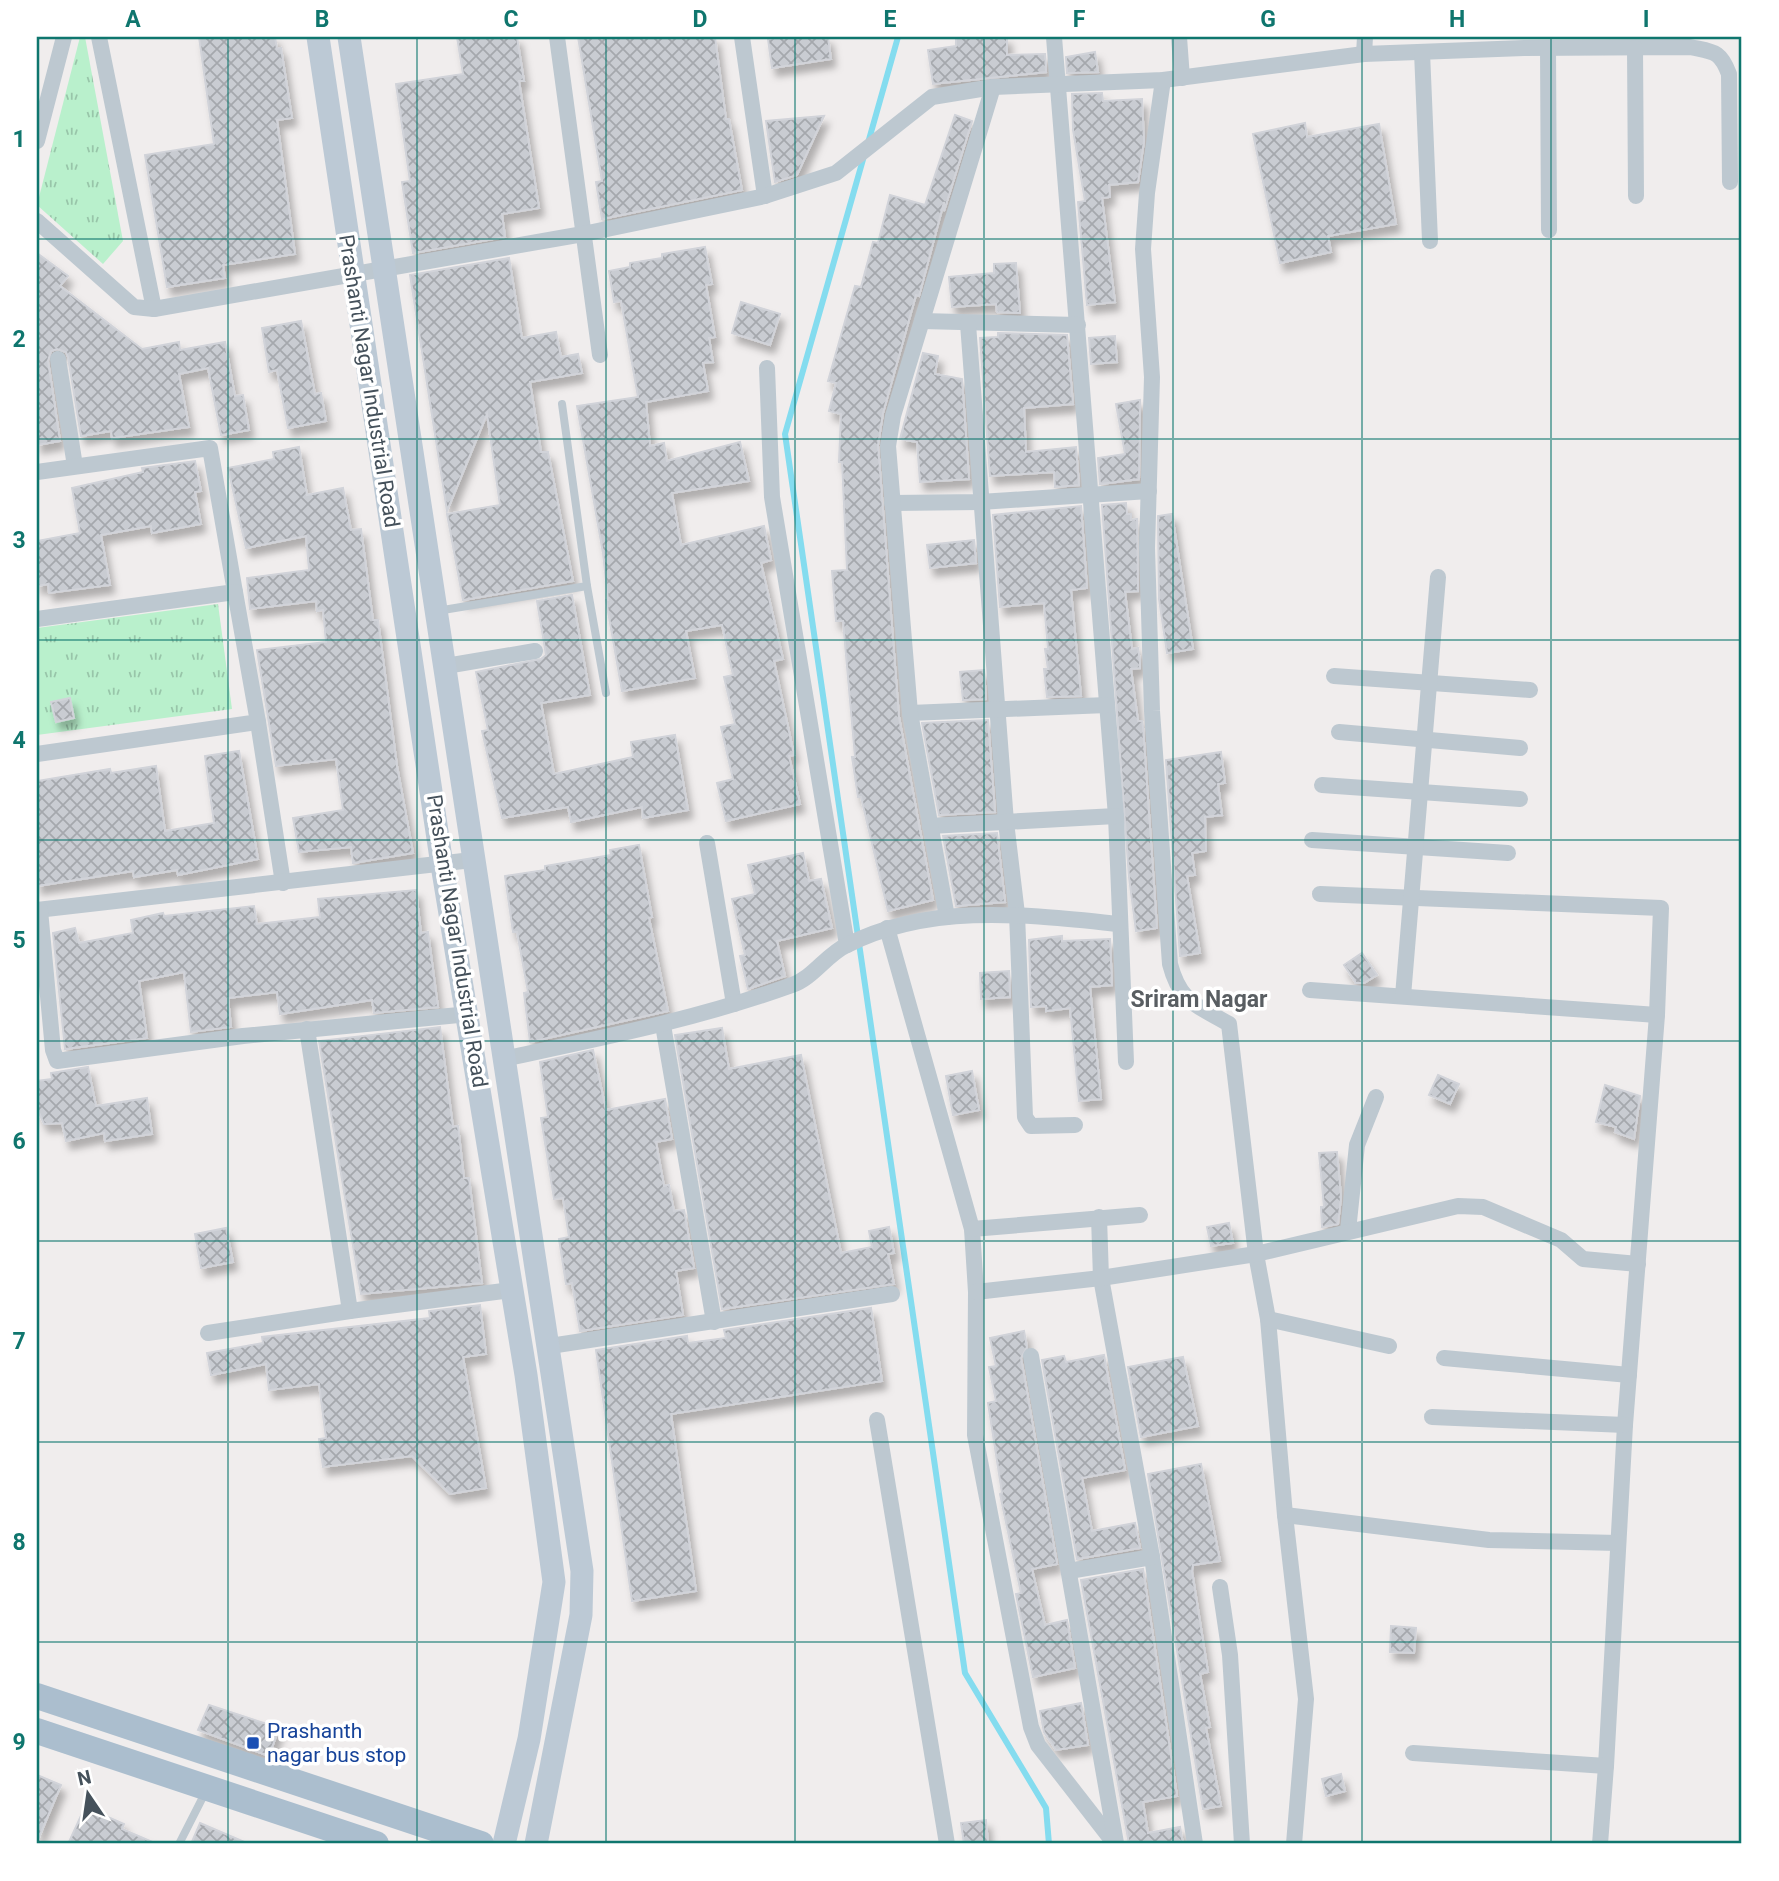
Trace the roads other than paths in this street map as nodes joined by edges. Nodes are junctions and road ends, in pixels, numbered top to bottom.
1 (64, 37) edge
2 (99, 37) edge
3 (318, 37) edge
4 (349, 37) edge
5 (557, 37) edge
6 (742, 37) edge
7 (1054, 37) edge
8 (1179, 37) edge
9 (1365, 37) edge
10 (1523, 42) edge
11 (1689, 42) edge
12 (1548, 48) junction
13 (1635, 48) junction
14 (1422, 52) junction
15 (1364, 54) junction
16 (1182, 78) junction
17 (1163, 80) junction
18 (1059, 86) junction
19 (993, 87) junction
20 (37, 141) edge
21 (1730, 182) dead end
22 (765, 196) junction
23 (1636, 196) dead end
24 (37, 221) edge
25 (1549, 230) dead end
26 (583, 234) junction
27 (1430, 242) dead end
28 (383, 267) junction
29 (352, 273) junction
30 (154, 309) junction
31 (922, 321) junction
32 (968, 324) junction
33 (1078, 325) junction
34 (600, 355) dead end
35 (58, 359) dead end
36 (767, 368) dead end
37 (562, 404) dead end
38 (75, 466) junction
39 (37, 471) edge
40 (1149, 491) junction
41 (1091, 496) junction
42 (980, 502) junction
43 (892, 503) junction
44 (1438, 577) dead end
45 (587, 586) junction
46 (235, 592) junction
47 (438, 611) junction
48 (37, 619) edge
49 (535, 651) dead end
50 (446, 666) junction
51 (1334, 676) dead end
52 (1429, 682) junction
53 (1530, 690) dead end
54 (606, 693) dead end
55 (1107, 705) junction
56 (997, 709) junction
57 (911, 713) junction
58 (258, 722) junction
59 (1339, 732) dead end
60 (1424, 741) junction
61 (1520, 748) dead end
62 (37, 754) edge
63 (1322, 785) dead end
64 (1420, 791) junction
65 (1520, 799) dead end
66 (1116, 816) junction
67 (1006, 822) junction
68 (930, 826) junction
69 (1312, 840) dead end
70 (707, 843) dead end
71 (1415, 847) junction
72 (1508, 853) dead end
73 (472, 860) junction
74 (442, 864) junction
75 (283, 883) junction
76 (1320, 894) dead end
77 (1411, 898) junction
78 (38, 910) edge
79 (1017, 914) junction
80 (947, 917) junction
81 (1119, 924) junction
82 (887, 928) junction
83 (850, 944) junction
84 (1310, 990) dead end
85 (1403, 996) junction
86 (734, 1004) junction
87 (469, 1014) junction
88 (1657, 1015) junction
89 (663, 1026) junction
90 (307, 1029) junction
91 (503, 1059) junction
92 (1126, 1062) dead end
93 (1376, 1097) dead end
94 (1075, 1125) dead end
95 (1140, 1214) dead end
96 (1099, 1217) junction
97 (972, 1229) junction
98 (1348, 1231) junction
99 (1256, 1254) junction
100 (1638, 1264) junction
101 (1101, 1278) junction
102 (510, 1290) junction
103 (976, 1292) junction
104 (892, 1294) dead end
105 (350, 1311) junction
106 (1268, 1319) junction
107 (714, 1322) junction
108 (208, 1333) dead end
109 (550, 1346) junction
110 (1389, 1346) dead end
111 (1031, 1356) dead end
112 (1444, 1358) dead end
113 (1629, 1376) junction
114 (1432, 1417) dead end
115 (877, 1420) dead end
116 (1625, 1425) junction
117 (1285, 1515) junction
118 (1618, 1543) junction
119 (1152, 1556) junction
120 (1069, 1571) junction
121 (1220, 1587) dead end
122 (37, 1696) edge
123 (37, 1731) edge
124 (1413, 1753) dead end
125 (1606, 1766) junction
126 (207, 1788) junction
127 (179, 1844) edge
128 (376, 1844) edge
129 (481, 1844) edge
130 (504, 1844) edge
131 (536, 1844) edge
132 (947, 1844) edge
133 (1115, 1844) edge
134 (1195, 1844) edge
135 (1242, 1844) edge
136 (1294, 1844) edge
137 (1600, 1844) edge

1 - 20 street
2 - 30 street
3 - 29 street, Prashanti Nagar Industrial Road
4 - 28 street, Prashanti Nagar Industrial Road
5 - 26 street
6 - 22 street
7 - 18 street
8 - 16 street
9 - 15 street
10 - 12 street
10 - 14 street
11 - 13 street
11 - 21 street
12 - 13 street
12 - 25 street
13 - 23 street
14 - 15 street
14 - 27 street
15 - 16 street
16 - 17 street
17 - 18 street
17 - 40 street
18 - 19 street
18 - 33 street
19 - 22 street
19 - 31 street
22 - 26 street
24 - 30 street
26 - 28 street
26 - 34 street
28 - 29 street
28 - 47 street, Prashanti Nagar Industrial Road
29 - 30 street
29 - 74 street, Prashanti Nagar Industrial Road
31 - 32 street
31 - 43 street
32 - 33 street
32 - 42 street
33 - 41 street
35 - 38 street
36 - 83 street
37 - 45 lane
38 - 39 street
38 - 46 street
40 - 41 street
40 - 99 street
41 - 42 street
41 - 55 street
42 - 43 street
42 - 56 street
43 - 57 street
44 - 52 street
45 - 47 lane
45 - 54 lane
46 - 48 street
46 - 58 street
47 - 50 street, Prashanti Nagar Industrial Road
49 - 50 street
50 - 73 street, Prashanti Nagar Industrial Road
51 - 52 street
52 - 53 street
52 - 60 street
55 - 56 street
55 - 66 street
56 - 57 street
56 - 67 street
57 - 68 street
58 - 62 street
58 - 75 street
59 - 60 street
60 - 61 street
60 - 64 street
63 - 64 street
64 - 65 street
64 - 71 street
66 - 67 street
66 - 81 street
67 - 68 street
67 - 79 street
68 - 80 street
69 - 71 street
70 - 86 street
71 - 72 street
71 - 77 street
73 - 74 street
73 - 91 street, Prashanti Nagar Industrial Road
74 - 75 street
74 - 87 street, Prashanti Nagar Industrial Road
75 - 78 street
76 - 77 street
77 - 85 street
77 - 88 street
78 - 90 street
79 - 80 street
79 - 81 street
79 - 94 street
80 - 82 street
81 - 92 street
82 - 83 street
82 - 97 street
83 - 86 street
84 - 85 street
85 - 88 street
86 - 89 street
87 - 90 street
87 - 102 street, Prashanti Nagar Industrial Road
88 - 100 street
89 - 91 street
89 - 107 street
90 - 105 street
91 - 109 street, Prashanti Nagar Industrial Road
93 - 98 street
95 - 96 street
96 - 97 street
96 - 101 street
97 - 103 street
98 - 99 street
98 - 100 street
99 - 101 street
99 - 106 street
100 - 113 street
101 - 103 street
101 - 119 street
102 - 105 street
102 - 130 street, Prashanti Nagar Industrial Road
103 - 133 street
104 - 107 street
105 - 108 street
106 - 110 street
106 - 117 street
107 - 109 street
109 - 131 street, Prashanti Nagar Industrial Road
111 - 120 street
112 - 113 street
113 - 116 street
114 - 116 street
115 - 132 street
116 - 118 street
117 - 118 street
117 - 136 street
118 - 125 street
119 - 120 street
119 - 134 street
120 - 133 street
121 - 135 street
122 - 129 main road
123 - 126 main road
124 - 125 street
125 - 137 street
126 - 127 lane
126 - 128 main road

